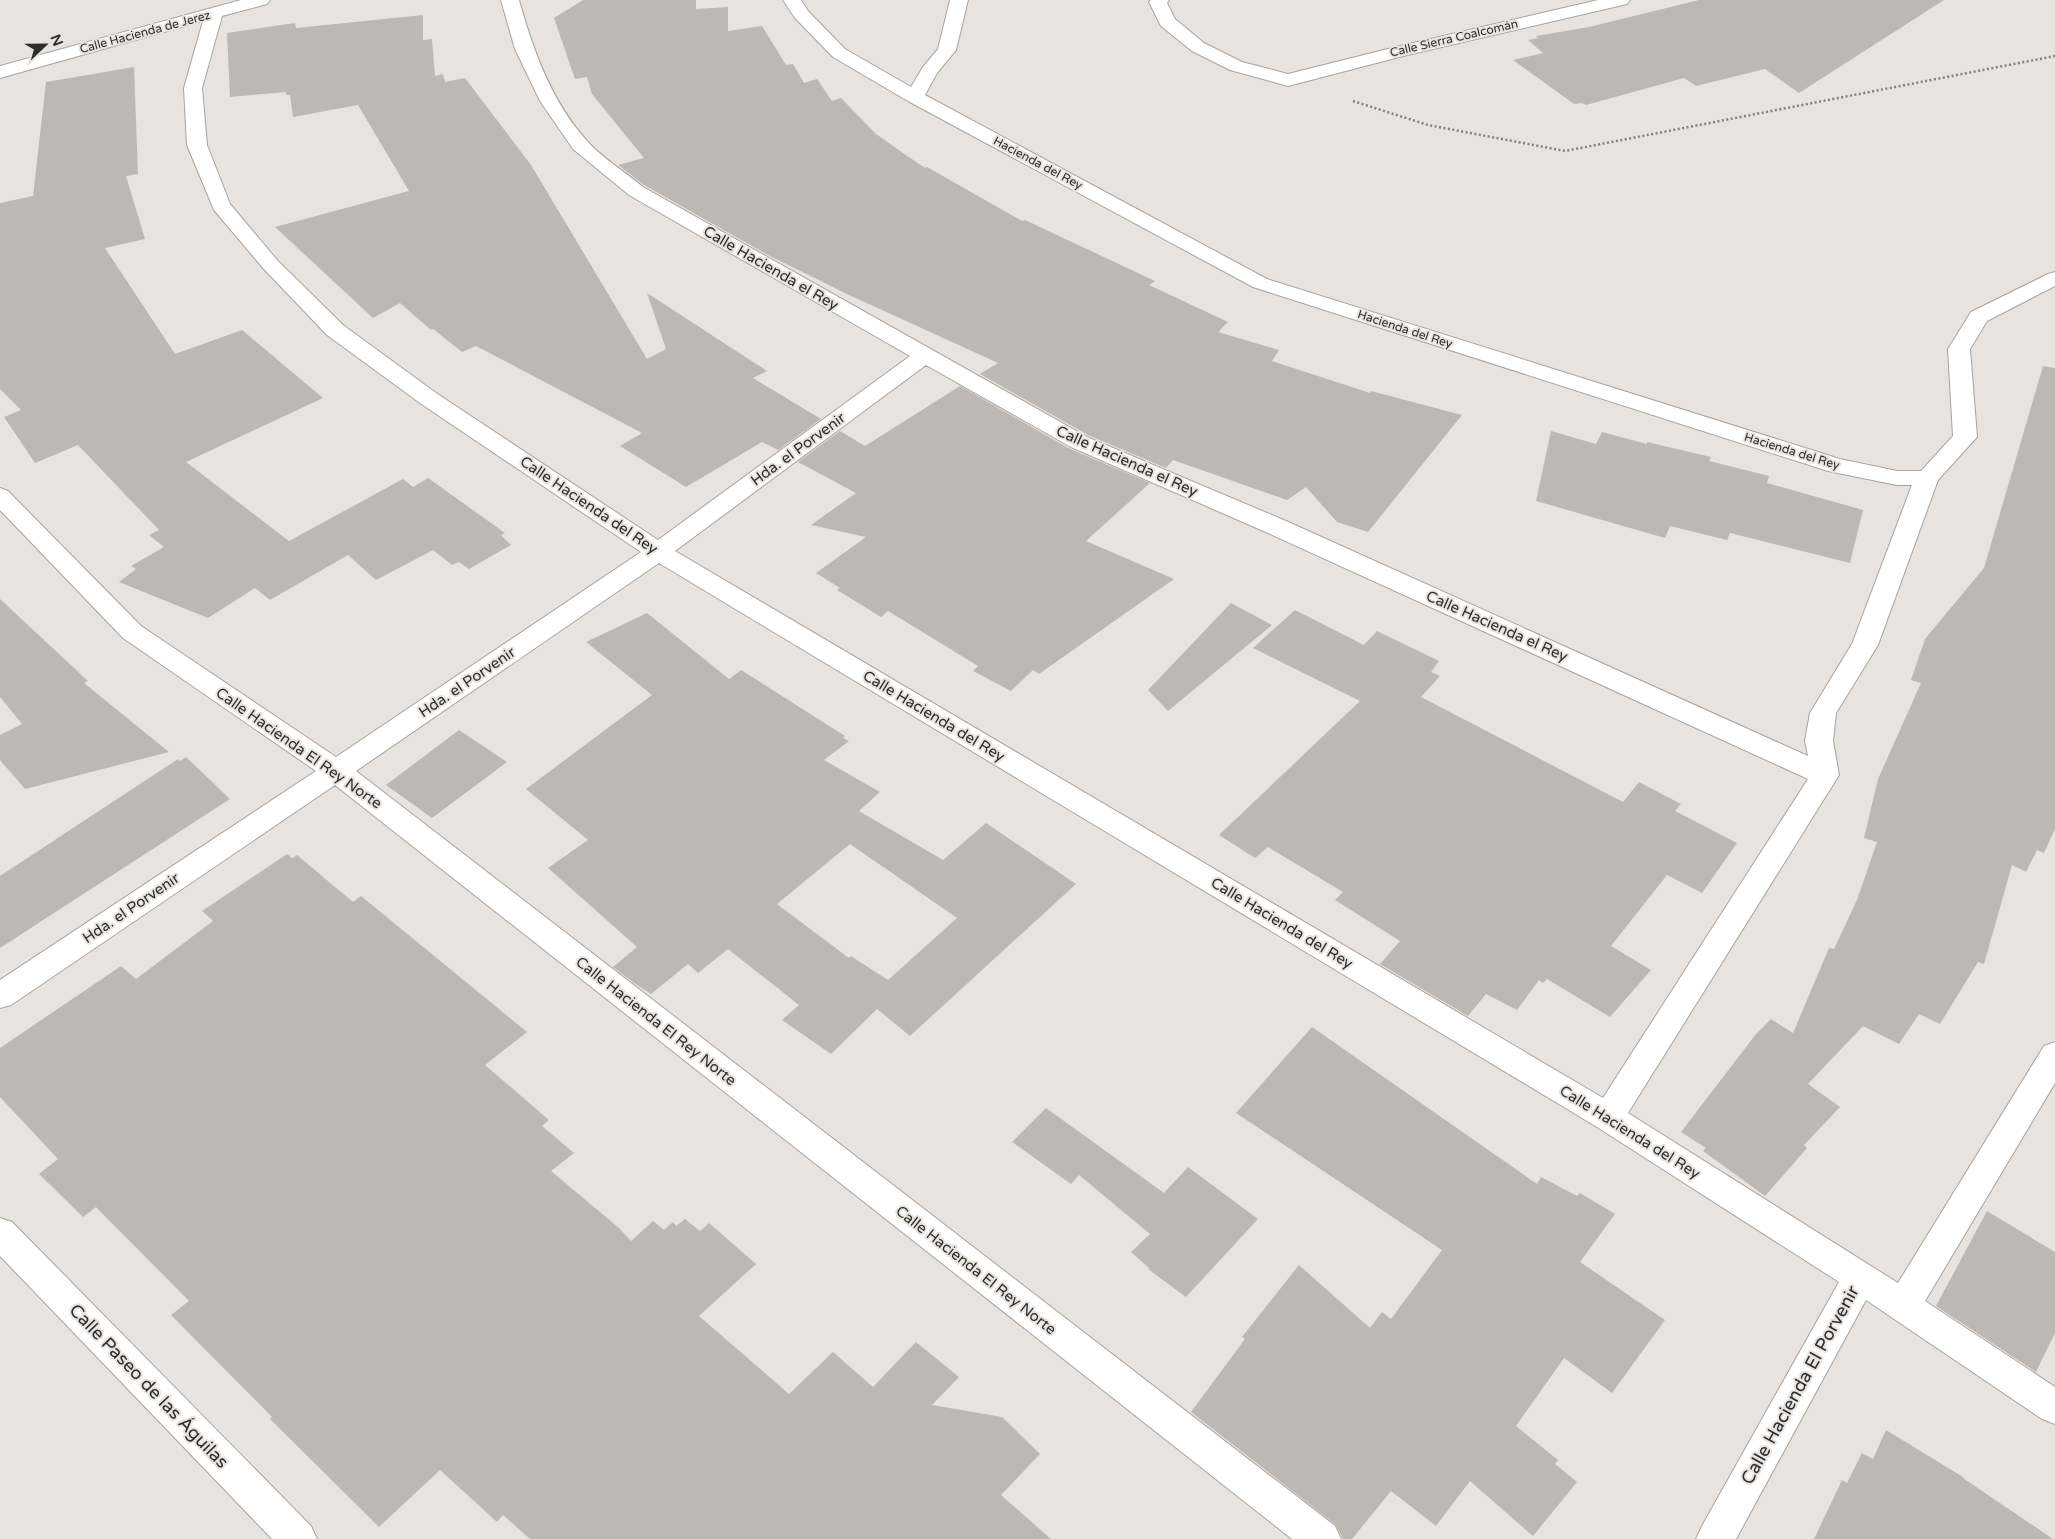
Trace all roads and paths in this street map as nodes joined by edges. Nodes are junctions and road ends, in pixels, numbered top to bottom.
1 (261, 0) edge
2 (510, 0) edge
3 (792, 0) edge
4 (959, 0) edge
5 (1621, 0) edge
6 (1159, 1) edge
7 (214, 14) junction
8 (2055, 56) edge
9 (0, 72) edge
10 (1288, 80) junction
11 (915, 97) junction
12 (2055, 278) edge
13 (924, 356) junction
14 (1927, 478) junction
15 (0, 496) edge
16 (658, 552) junction
17 (336, 771) junction
18 (1825, 775) junction
19 (0, 996) edge
20 (2055, 1055) edge
21 (1608, 1118) junction
22 (0, 1233) edge
23 (1860, 1278) junction
24 (1903, 1306) junction
25 (2055, 1407) edge
26 (298, 1539) edge
27 (1322, 1539) edge
28 (1715, 1539) edge

1 - 7 street, Calle Hacienda de Jerez
2 - 13 street, Calle Hacienda el Rey
3 - 11 street, Hacienda del Rey
4 - 11 street
5 - 10 street, Calle Sierra Coalcomán
6 - 10 street
7 - 9 street, Calle Hacienda de Jerez
7 - 16 street, Calle Hacienda del Rey
8 - 10 path
11 - 14 street, Hacienda del Rey
12 - 14 street
13 - 16 street, Hda. el Porvenir
13 - 18 street, Calle Hacienda el Rey
14 - 18 street
15 - 17 street, Calle Hacienda El Rey Norte
16 - 17 street, Hda. el Porvenir
16 - 21 street, Calle Hacienda del Rey
17 - 19 street, Hda. el Porvenir
17 - 27 street, Calle Hacienda El Rey Norte
18 - 21 street
20 - 24 street
21 - 23 street, Calle Hacienda del Rey
22 - 26 street, Calle Paseo de las Águilas
23 - 24 street, Calle Hacienda El Porvenir
23 - 28 street, Calle Hacienda El Porvenir
24 - 25 street, Calle Hacienda El Porvenir

